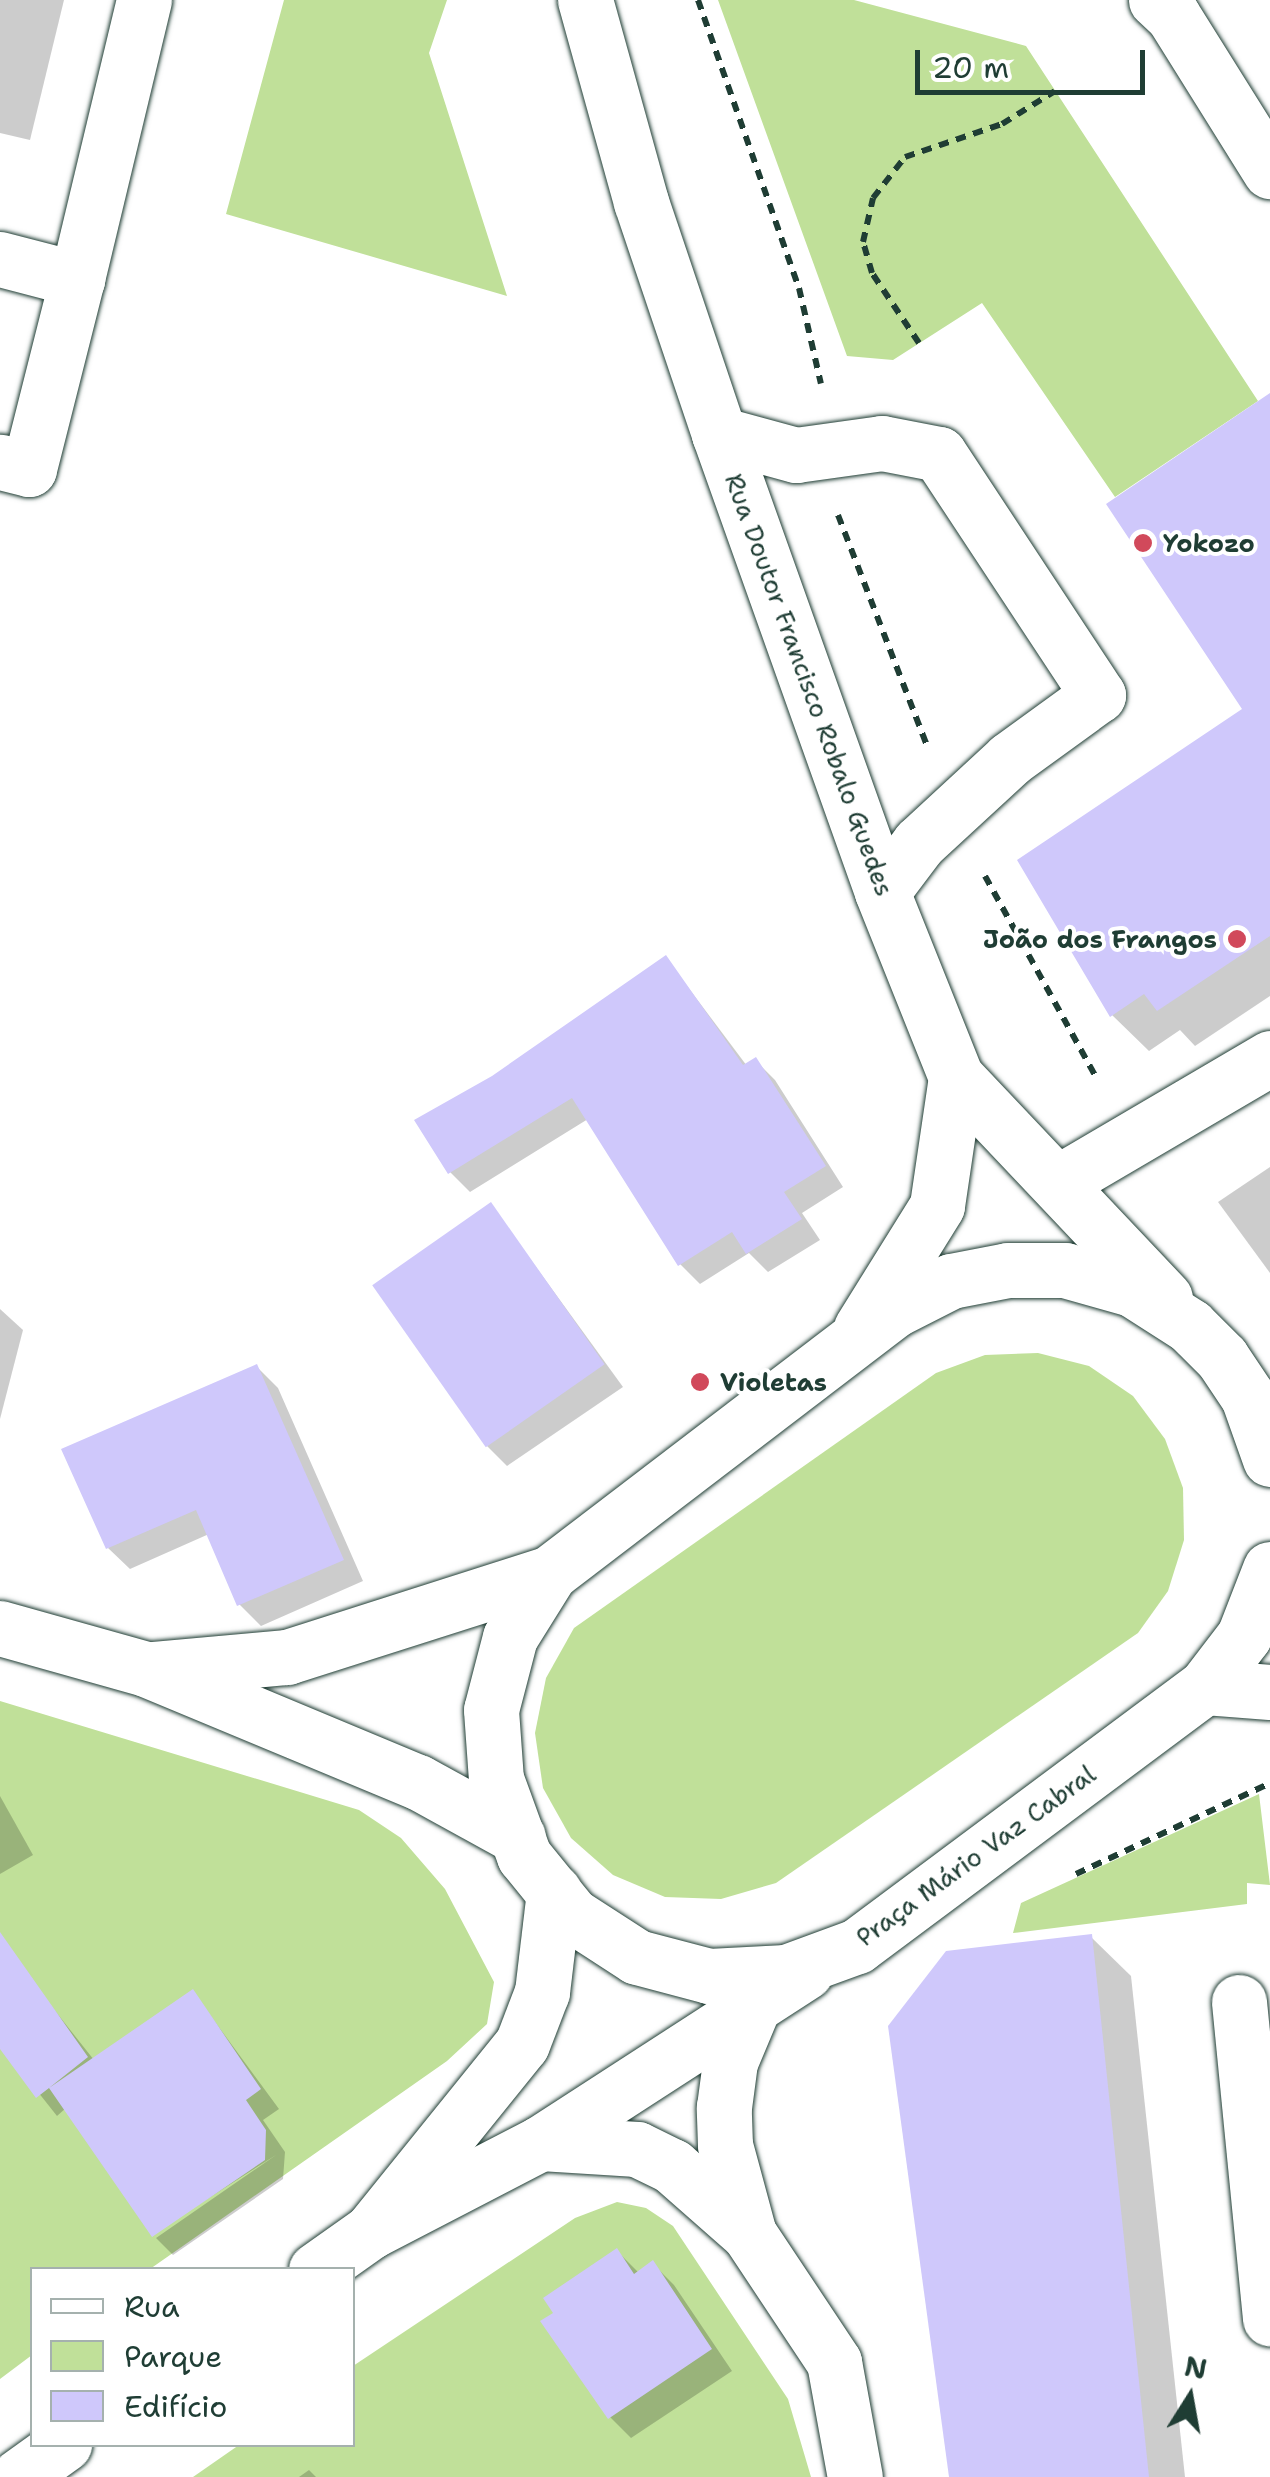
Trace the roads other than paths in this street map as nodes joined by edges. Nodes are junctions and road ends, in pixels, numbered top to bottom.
1 (144, 0) edge
2 (585, 0) edge
3 (1172, 5) edge
4 (1270, 171) edge
5 (0, 260) edge
6 (77, 279) junction
7 (719, 434) junction
8 (0, 462) edge
9 (882, 892) junction
10 (1270, 1058) edge
11 (956, 1077) junction
12 (1059, 1182) junction
13 (1190, 1326) junction
14 (846, 1352) junction
15 (1259, 1409) edge
16 (1270, 1459) edge
17 (1270, 1568) edge
18 (550, 1573) junction
19 (0, 1628) edge
20 (146, 1669) junction
21 (1205, 1687) junction
22 (1270, 1692) edge
23 (518, 1837) junction
24 (554, 1892) junction
25 (830, 1955) junction
26 (1239, 2002) dead end
27 (753, 2006) junction
28 (541, 2143) junction
29 (371, 2232) junction
30 (749, 2234) junction
31 (320, 2267) edge
32 (1270, 2318) edge
33 (60, 2447) edge
34 (18, 2477) edge
35 (856, 2477) edge

1 - 6 street
2 - 7 street, Rua Doutor Francisco Robalo Guedes
3 - 4 street
5 - 6 street
6 - 8 street
7 - 9 street, Rua Doutor Francisco Robalo Guedes
7 - 9 street
9 - 11 street, Rua Doutor Francisco Robalo Guedes
10 - 12 street
11 - 12 street
11 - 14 street
12 - 13 street
13 - 14 street, Praça Mário Vaz Cabral
13 - 15 street, Praça Mário Vaz Cabral
14 - 18 street, Praça Mário Vaz Cabral
15 - 16 street, Praça Mário Vaz Cabral
17 - 21 street, Praça Mário Vaz Cabral
18 - 20 street
18 - 23 street, Praça Mário Vaz Cabral
19 - 20 street
20 - 23 street
21 - 22 street
21 - 25 street, Praça Mário Vaz Cabral
23 - 24 street, Praça Mário Vaz Cabral
24 - 25 street, Praça Mário Vaz Cabral
24 - 29 street
25 - 27 street
26 - 32 street
27 - 28 street
27 - 30 street
28 - 29 street
28 - 30 street
29 - 31 street
30 - 35 street
33 - 34 street

